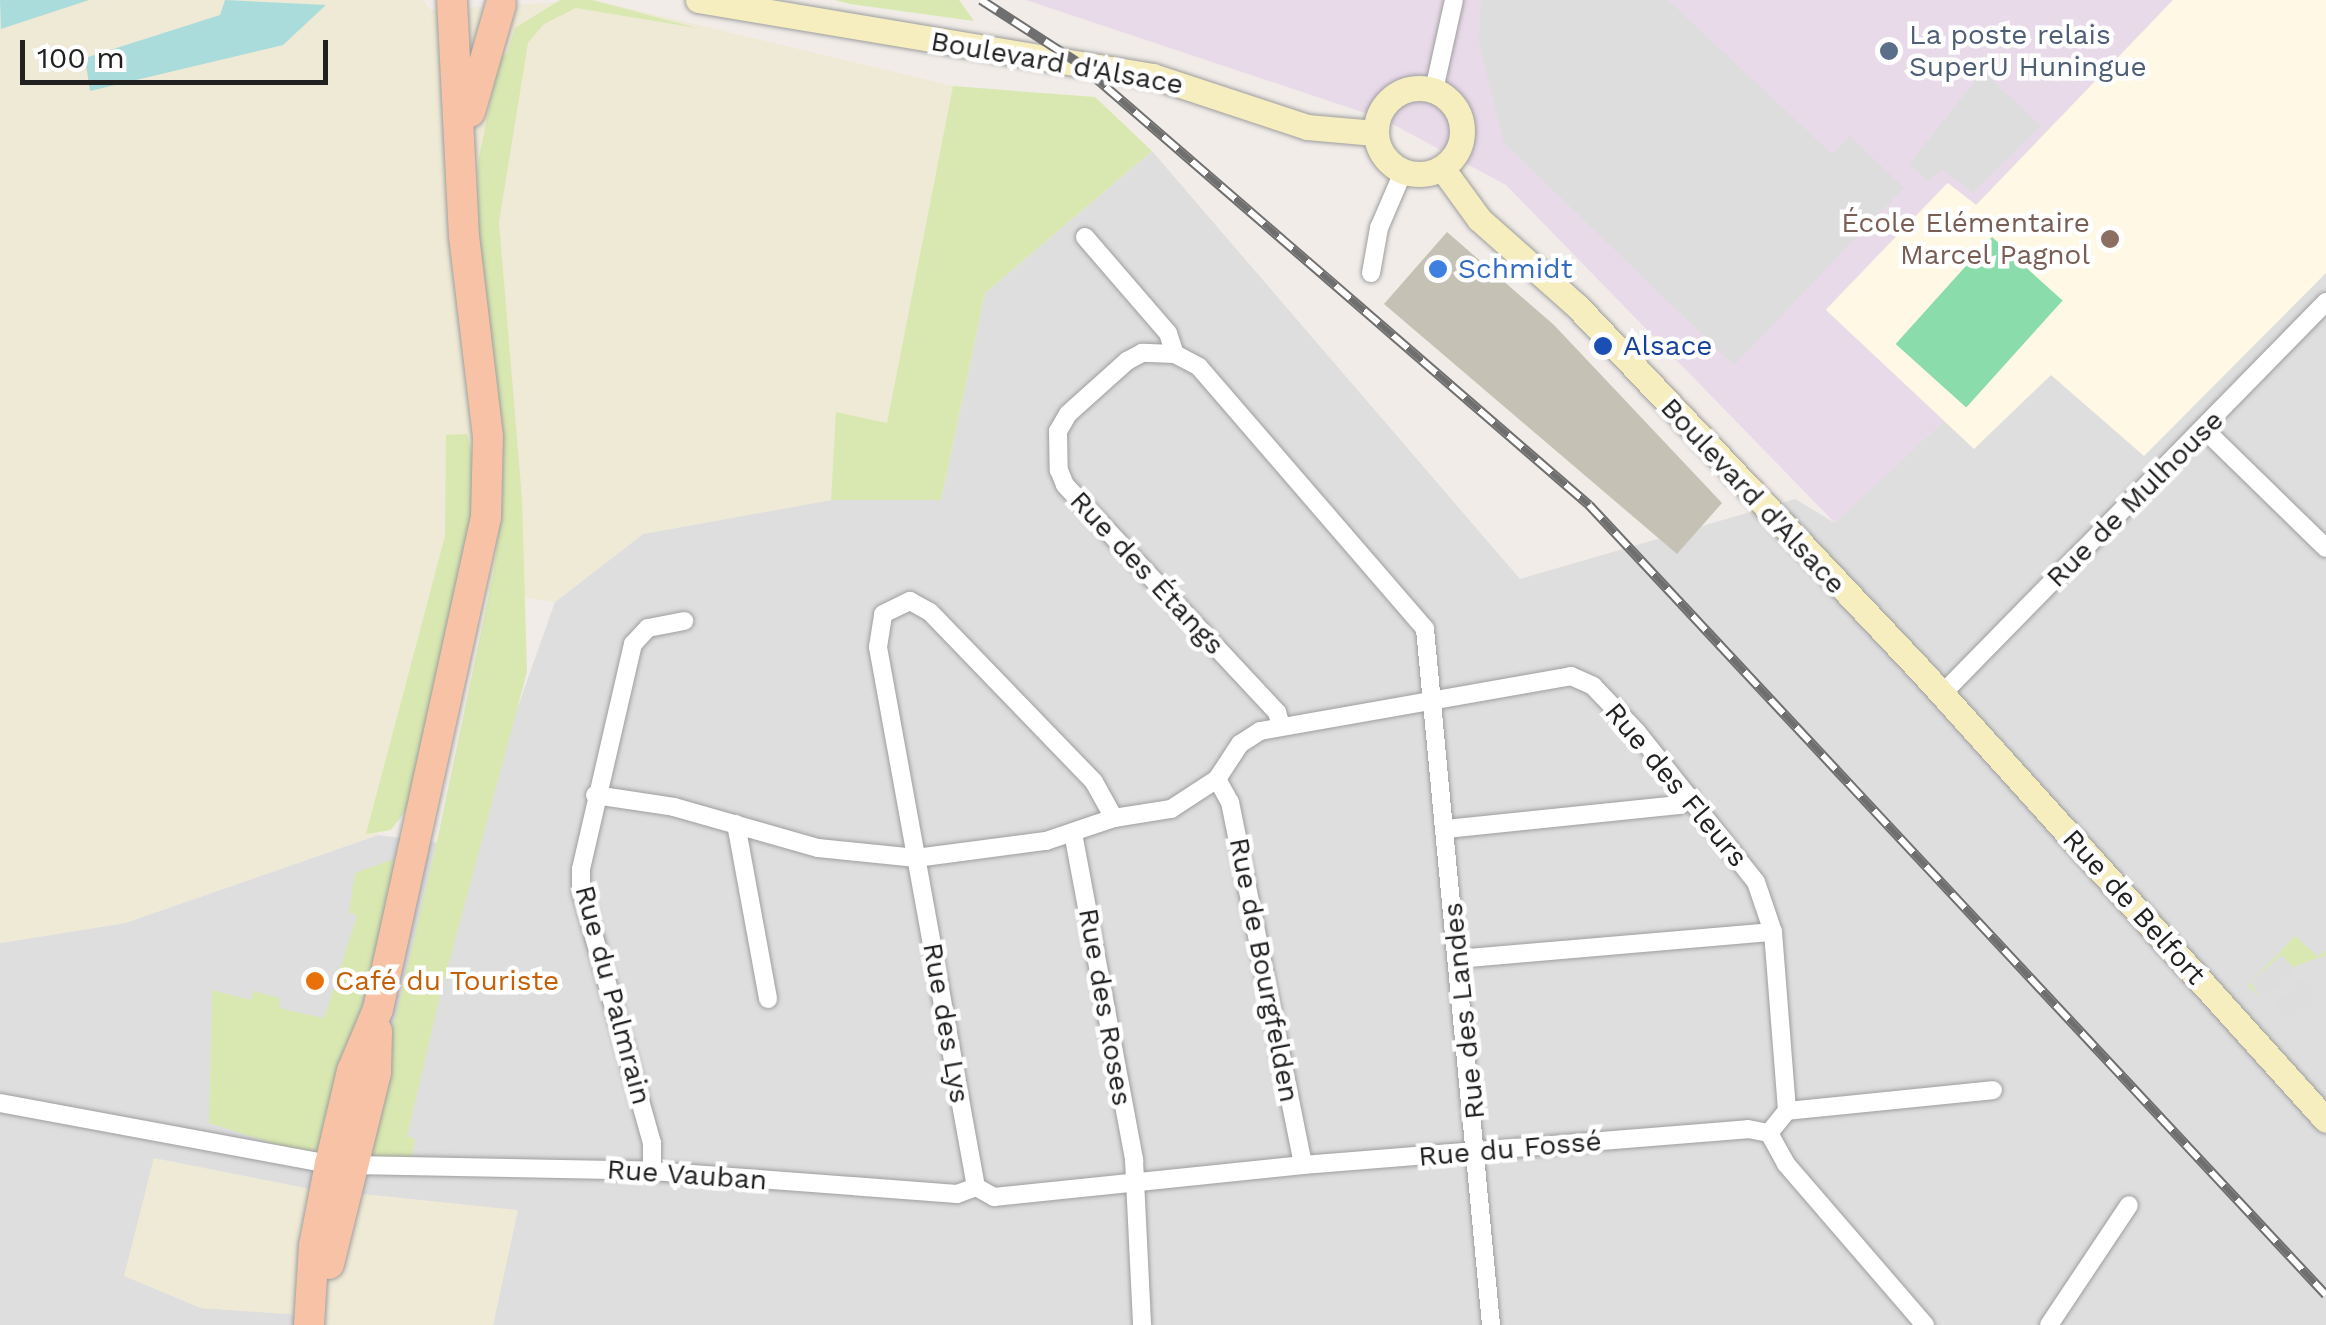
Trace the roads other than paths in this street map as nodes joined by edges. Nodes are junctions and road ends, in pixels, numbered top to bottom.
1 (455, 0) edge
2 (698, 0) edge
3 (1454, 0) edge
4 (507, 2) edge
5 (725, 3) edge
6 (1434, 90) junction
7 (1375, 133) junction
8 (461, 148) junction
9 (1442, 168) junction
10 (1403, 172) junction
11 (1085, 236) dead end
12 (1371, 273) dead end
13 (2326, 302) edge
14 (1175, 354) junction
15 (2204, 429) junction
16 (2326, 548) edge
17 (684, 621) dead end
18 (1942, 694) junction
19 (1433, 697) junction
20 (1281, 726) junction
21 (1216, 779) junction
22 (595, 795) junction
23 (1691, 797) junction
24 (1114, 818) junction
25 (736, 824) junction
26 (1446, 829) junction
27 (1074, 833) junction
28 (916, 858) junction
29 (1773, 932) junction
30 (1458, 960) junction
31 (768, 999) dead end
32 (1993, 1090) dead end
33 (0, 1103) edge
34 (1787, 1111) junction
35 (2326, 1120) edge
36 (1769, 1133) junction
37 (1478, 1152) junction
38 (342, 1164) junction
39 (1303, 1165) junction
40 (652, 1171) junction
41 (1135, 1181) junction
42 (976, 1187) junction
43 (1016, 1194) joint
44 (2129, 1205) dead end
45 (311, 1312) edge
46 (1142, 1325) edge
47 (1492, 1325) edge
48 (1925, 1325) edge
49 (2049, 1325) edge

1 - 4 main road
1 - 8 main road
2 - 5 main road, Boulevard d'Alsace
3 - 6 street
4 - 8 main road
5 - 7 main road, Boulevard d'Alsace
6 - 7 main road
6 - 9 main road
7 - 10 main road
8 - 38 main road
9 - 10 main road
9 - 18 main road, Boulevard d'Alsace
10 - 12 street
11 - 14 street
13 - 15 street, Rue de Mulhouse
14 - 19 street
14 - 20 street, Rue des Étangs
15 - 16 street
15 - 18 street, Rue de Mulhouse
17 - 22 street, Rue du Palmrain
18 - 35 main road, Rue de Belfort
19 - 20 street, Rue des Fleurs
19 - 23 street, Rue des Fleurs
19 - 26 street, Rue des Landes
20 - 21 street, Rue des Fleurs
21 - 24 street, Rue des Fleurs
21 - 39 street, Rue de Bourgfelden
22 - 25 street, Rue des Fleurs
22 - 40 street, Rue du Palmrain
23 - 26 street
23 - 29 street, Rue des Fleurs
24 - 27 street, Rue des Fleurs
24 - 28 street, Rue des Lys
25 - 28 street, Rue des Fleurs
25 - 31 street
26 - 30 street, Rue des Landes
27 - 28 street, Rue des Fleurs
27 - 41 street, Rue des Roses
28 - 42 street, Rue des Lys
29 - 30 street
29 - 34 street, Rue des Fleurs
30 - 37 street, Rue des Landes
32 - 34 street
33 - 38 street, Rue Vauban
34 - 36 street
36 - 37 street, Rue du Fossé
36 - 48 street
37 - 39 street, Rue du Fossé
37 - 47 street, Rue des Landes
38 - 40 street, Rue Vauban
38 - 45 main road
39 - 41 street, Rue du Fossé
40 - 42 street, Rue Vauban
41 - 43 street, Rue du Fossé
41 - 46 street, Rue des Roses
42 - 43 street, Rue Vauban
44 - 49 street

